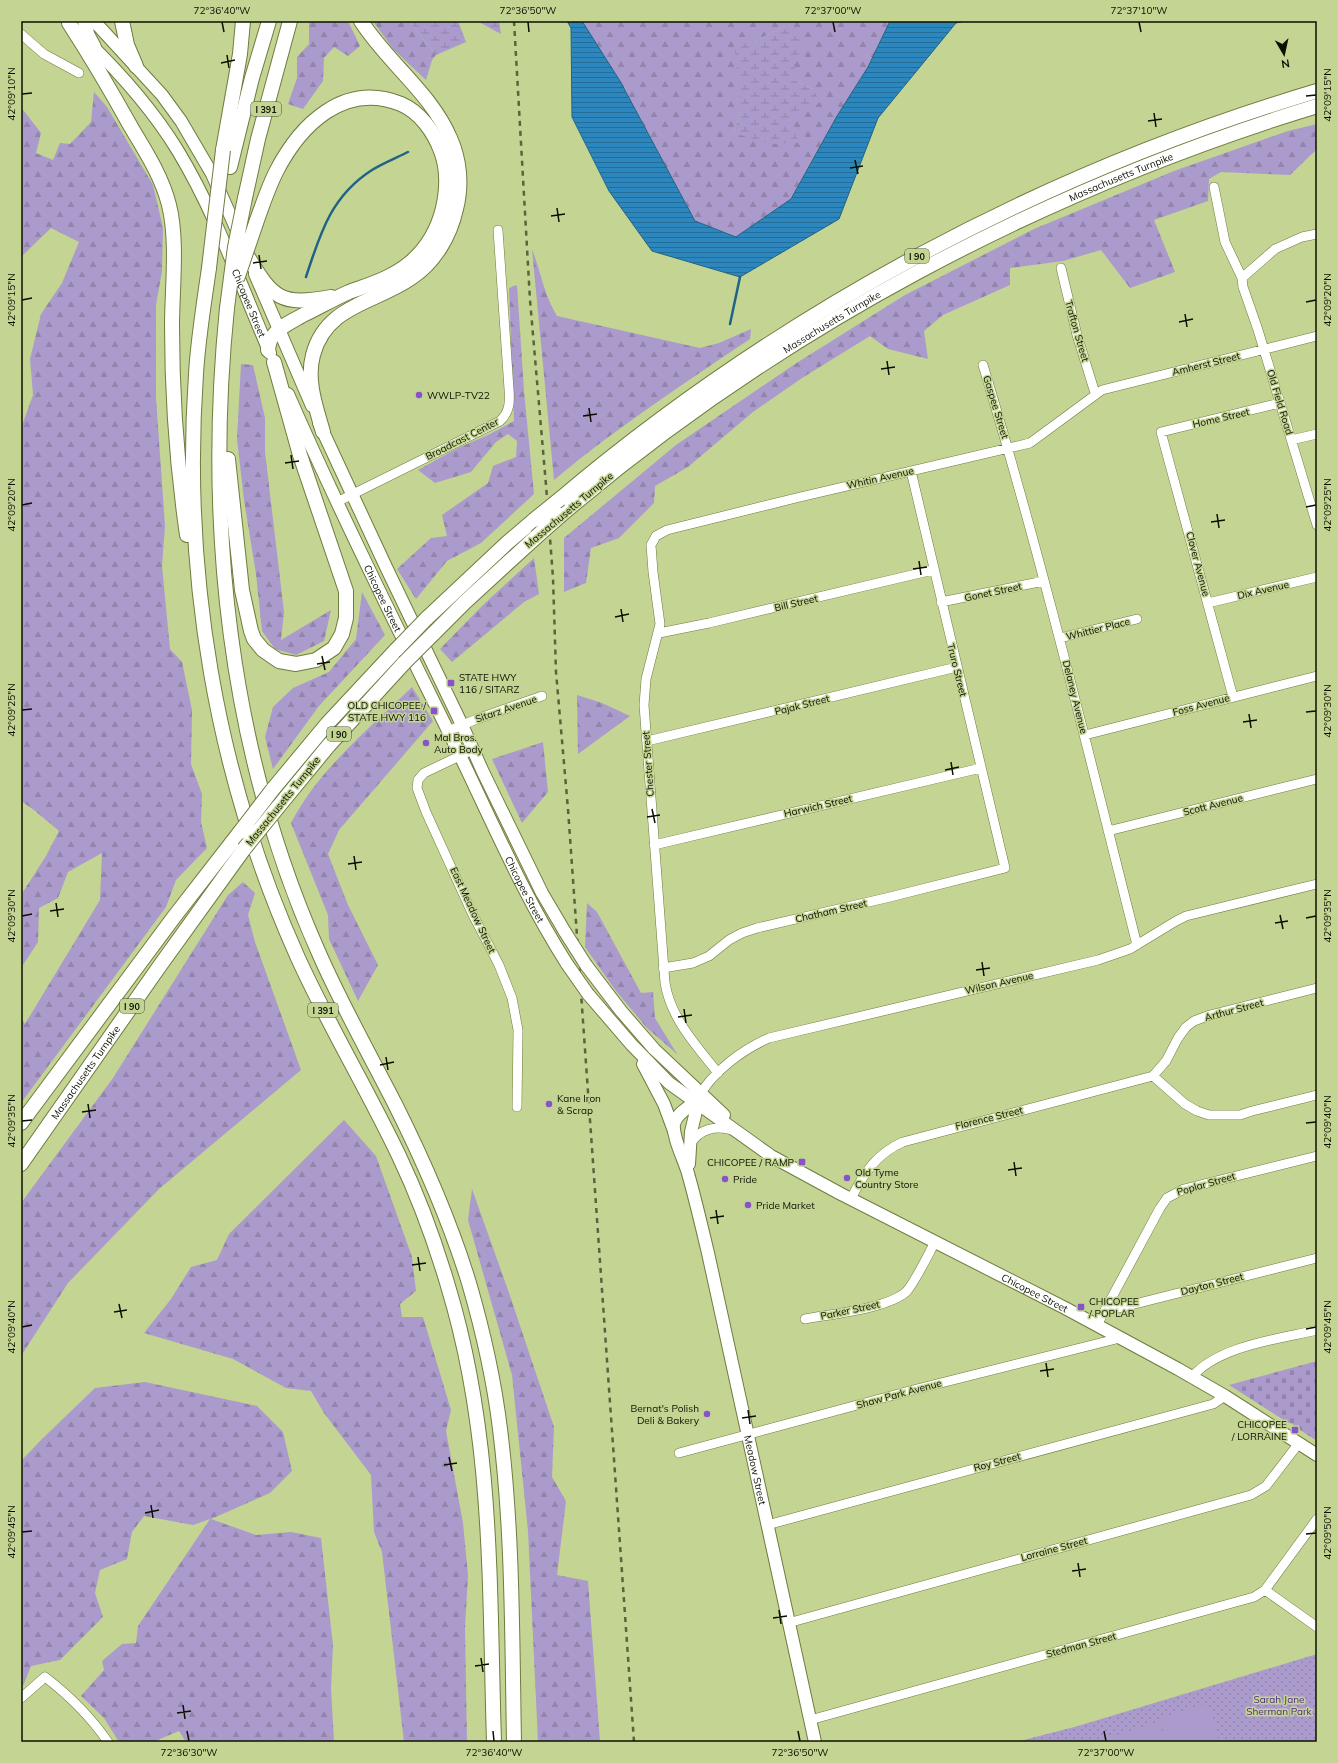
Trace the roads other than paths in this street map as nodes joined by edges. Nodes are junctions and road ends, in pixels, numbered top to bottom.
1 (85, 21) edge
2 (94, 21) edge
3 (122, 21) edge
4 (243, 21) edge
5 (269, 21) edge
6 (290, 21) edge
7 (361, 21) edge
8 (68, 22) edge
9 (21, 34) edge
10 (94, 47) junction
11 (136, 66) junction
12 (78, 73) dead end
13 (1317, 91) edge
14 (1317, 106) edge
15 (1214, 187) dead end
16 (498, 230) dead end
17 (1317, 234) edge
18 (248, 257) junction
19 (209, 268) junction
20 (1061, 268) dead end
21 (1242, 278) junction
22 (349, 292) junction
23 (227, 308) junction
24 (279, 330) junction
25 (1317, 336) edge
26 (1264, 350) junction
27 (271, 356) junction
28 (983, 365) dead end
29 (221, 391) junction
30 (1096, 393) junction
31 (1280, 403) junction
32 (323, 432) junction
33 (1161, 432) joint
34 (1317, 434) edge
35 (1291, 440) junction
36 (1009, 449) junction
37 (911, 471) junction
38 (352, 495) junction
39 (338, 502) junction
40 (1317, 523) edge
41 (653, 539) joint
42 (933, 570) junction
43 (1317, 577) edge
44 (1044, 581) junction
45 (941, 602) junction
46 (1208, 603) junction
47 (1137, 619) dead end
48 (204, 633) junction
49 (659, 633) junction
50 (1060, 638) junction
51 (957, 667) junction
52 (1317, 676) edge
53 (542, 696) dead end
54 (1233, 697) junction
55 (462, 725) junction
56 (448, 731) junction
57 (1085, 735) junction
58 (647, 741) junction
59 (472, 750) junction
60 (460, 756) junction
61 (981, 768) junction
62 (1317, 779) edge
63 (1108, 831) junction
64 (654, 845) junction
65 (1005, 868) joint
66 (1317, 884) edge
67 (1137, 945) junction
68 (663, 968) junction
69 (1317, 988) edge
70 (631, 1044) junction
71 (718, 1073) junction
72 (1153, 1076) junction
73 (1317, 1095) edge
74 (698, 1097) junction
75 (517, 1107) dead end
76 (21, 1123) edge
77 (675, 1134) junction
78 (747, 1139) junction
79 (689, 1146) junction
80 (1317, 1156) edge
81 (21, 1164) edge
82 (689, 1176) junction
83 (851, 1199) junction
84 (935, 1242) junction
85 (1317, 1258) edge
86 (1107, 1306) junction
87 (805, 1319) dead end
88 (1097, 1325) junction
89 (1317, 1330) edge
90 (1120, 1338) junction
91 (1192, 1377) junction
92 (1225, 1396) junction
93 (747, 1434) junction
94 (1299, 1443) junction
95 (679, 1453) dead end
96 (1317, 1455) edge
97 (1317, 1519) edge
98 (767, 1525) junction
99 (1265, 1590) junction
100 (788, 1623) junction
101 (1317, 1627) edge
102 (21, 1698) edge
103 (810, 1720) junction
104 (108, 1742) edge
105 (494, 1742) edge
106 (514, 1742) edge
107 (814, 1742) edge

1 - 10 highway
2 - 11 main road, Chicopee Street
3 - 11 highway
4 - 19 highway, bridge
5 - 19 highway, I 391, bridge
6 - 23 highway, I 391, bridge
7 - 32 highway
8 - 10 main road, Chicopee Street
8 - 48 highway
9 - 12 street
10 - 27 main road, Chicopee Street
11 - 18 main road, Chicopee Street
13 - 76 highway, Massachusetts Turnpike / I 90, bridge
14 - 81 highway, Massachusetts Turnpike / I 90, bridge
15 - 21 street, Old Field Road
16 - 38 street, Broadcast Center
17 - 21 street
18 - 22 highway
18 - 24 main road, Chicopee Street
19 - 48 highway, I 391
20 - 30 street, Trafton Street
21 - 26 street, Old Field Road
22 - 23 highway, bridge
22 - 24 highway
23 - 29 highway, I 391
24 - 27 highway
24 - 32 main road, Chicopee Street
25 - 26 street, Amherst Street
26 - 30 street, Amherst Street
26 - 31 street, Old Field Road
27 - 29 highway
27 - 39 main road, Chicopee Street
28 - 36 street, Gaspee Street
29 - 106 highway, I 391
30 - 36 street, Whitin Avenue
31 - 33 street, Home Street
31 - 35 street, Old Field Road
32 - 38 main road, Chicopee Street
33 - 46 street, Clover Avenue
34 - 35 street
35 - 40 street, Old Field Road
36 - 37 street, Whitin Avenue
36 - 44 street, Delaney Avenue
37 - 41 street, Whitin Avenue
37 - 42 street, Truro Street
38 - 39 street, Broadcast Center
38 - 55 main road, Chicopee Street
39 - 56 main road, Chicopee Street
41 - 49 street, Chester Street
42 - 45 street, Truro Street
42 - 49 street, Bill Street
43 - 46 street, Dix Avenue
44 - 45 street, Gonet Street
44 - 50 street, Delaney Avenue
45 - 51 street, Truro Street
46 - 54 street, Clover Avenue
47 - 50 street, Whittier Place
48 - 105 highway, I 391
49 - 58 street, Chester Street
50 - 57 street, Delaney Avenue
51 - 58 street, Pajak Street
51 - 61 street, Truro Street
52 - 54 street, Foss Avenue
53 - 55 street, Sitarz Avenue
54 - 57 street, Foss Avenue
55 - 56 street, Sitarz Avenue
55 - 59 main road, Chicopee Street
56 - 60 main road, Chicopee Street
57 - 63 street, Delaney Avenue
58 - 64 street, Chester Street
59 - 60 street, East Meadow Street
59 - 74 main road, Chicopee Street, bridge
60 - 70 main road, Chicopee Street, bridge
60 - 75 street, East Meadow Street
61 - 64 street, Harwich Street
61 - 65 street, Truro Street
62 - 63 street, Scott Avenue
63 - 67 street, Delaney Avenue
64 - 68 street, Chester Street
65 - 68 street, Chatham Street
66 - 67 street, Wilson Avenue
67 - 71 street, Wilson Avenue
68 - 71 street, Chester Street
69 - 72 street, Arthur Street
70 - 74 main road, Chicopee Street
70 - 77 main road, Meadow Street
71 - 74 street, Wilson Avenue
72 - 73 street
72 - 83 street, Florence Street
74 - 77 main road
74 - 78 main road, Chicopee Street
74 - 79 main road, Meadow Street
77 - 82 main road, Meadow Street
78 - 79 street
78 - 83 main road, Chicopee Street
79 - 82 main road, Meadow Street
80 - 86 street, Poplar Street
82 - 93 main road, Meadow Street
83 - 84 main road, Chicopee Street
84 - 87 street, Parker Street
84 - 88 main road, Chicopee Street
85 - 86 street, Dayton Street
86 - 88 street, Poplar Street
88 - 90 main road, Chicopee Street
89 - 91 street
90 - 91 main road, Chicopee Street
90 - 93 street, Shaw Park Avenue
91 - 92 main road, Chicopee Street
92 - 94 main road, Chicopee Street
92 - 98 street, Roy Street
93 - 95 street, Shaw Park Avenue
93 - 98 main road, Meadow Street
94 - 96 main road, Chicopee Street
94 - 100 street, Lorraine Street
97 - 99 street, Stedman Street
98 - 100 main road, Meadow Street
99 - 101 street
99 - 103 street, Stedman Street
100 - 103 main road, Meadow Street
102 - 104 street
103 - 107 main road, Meadow Street

